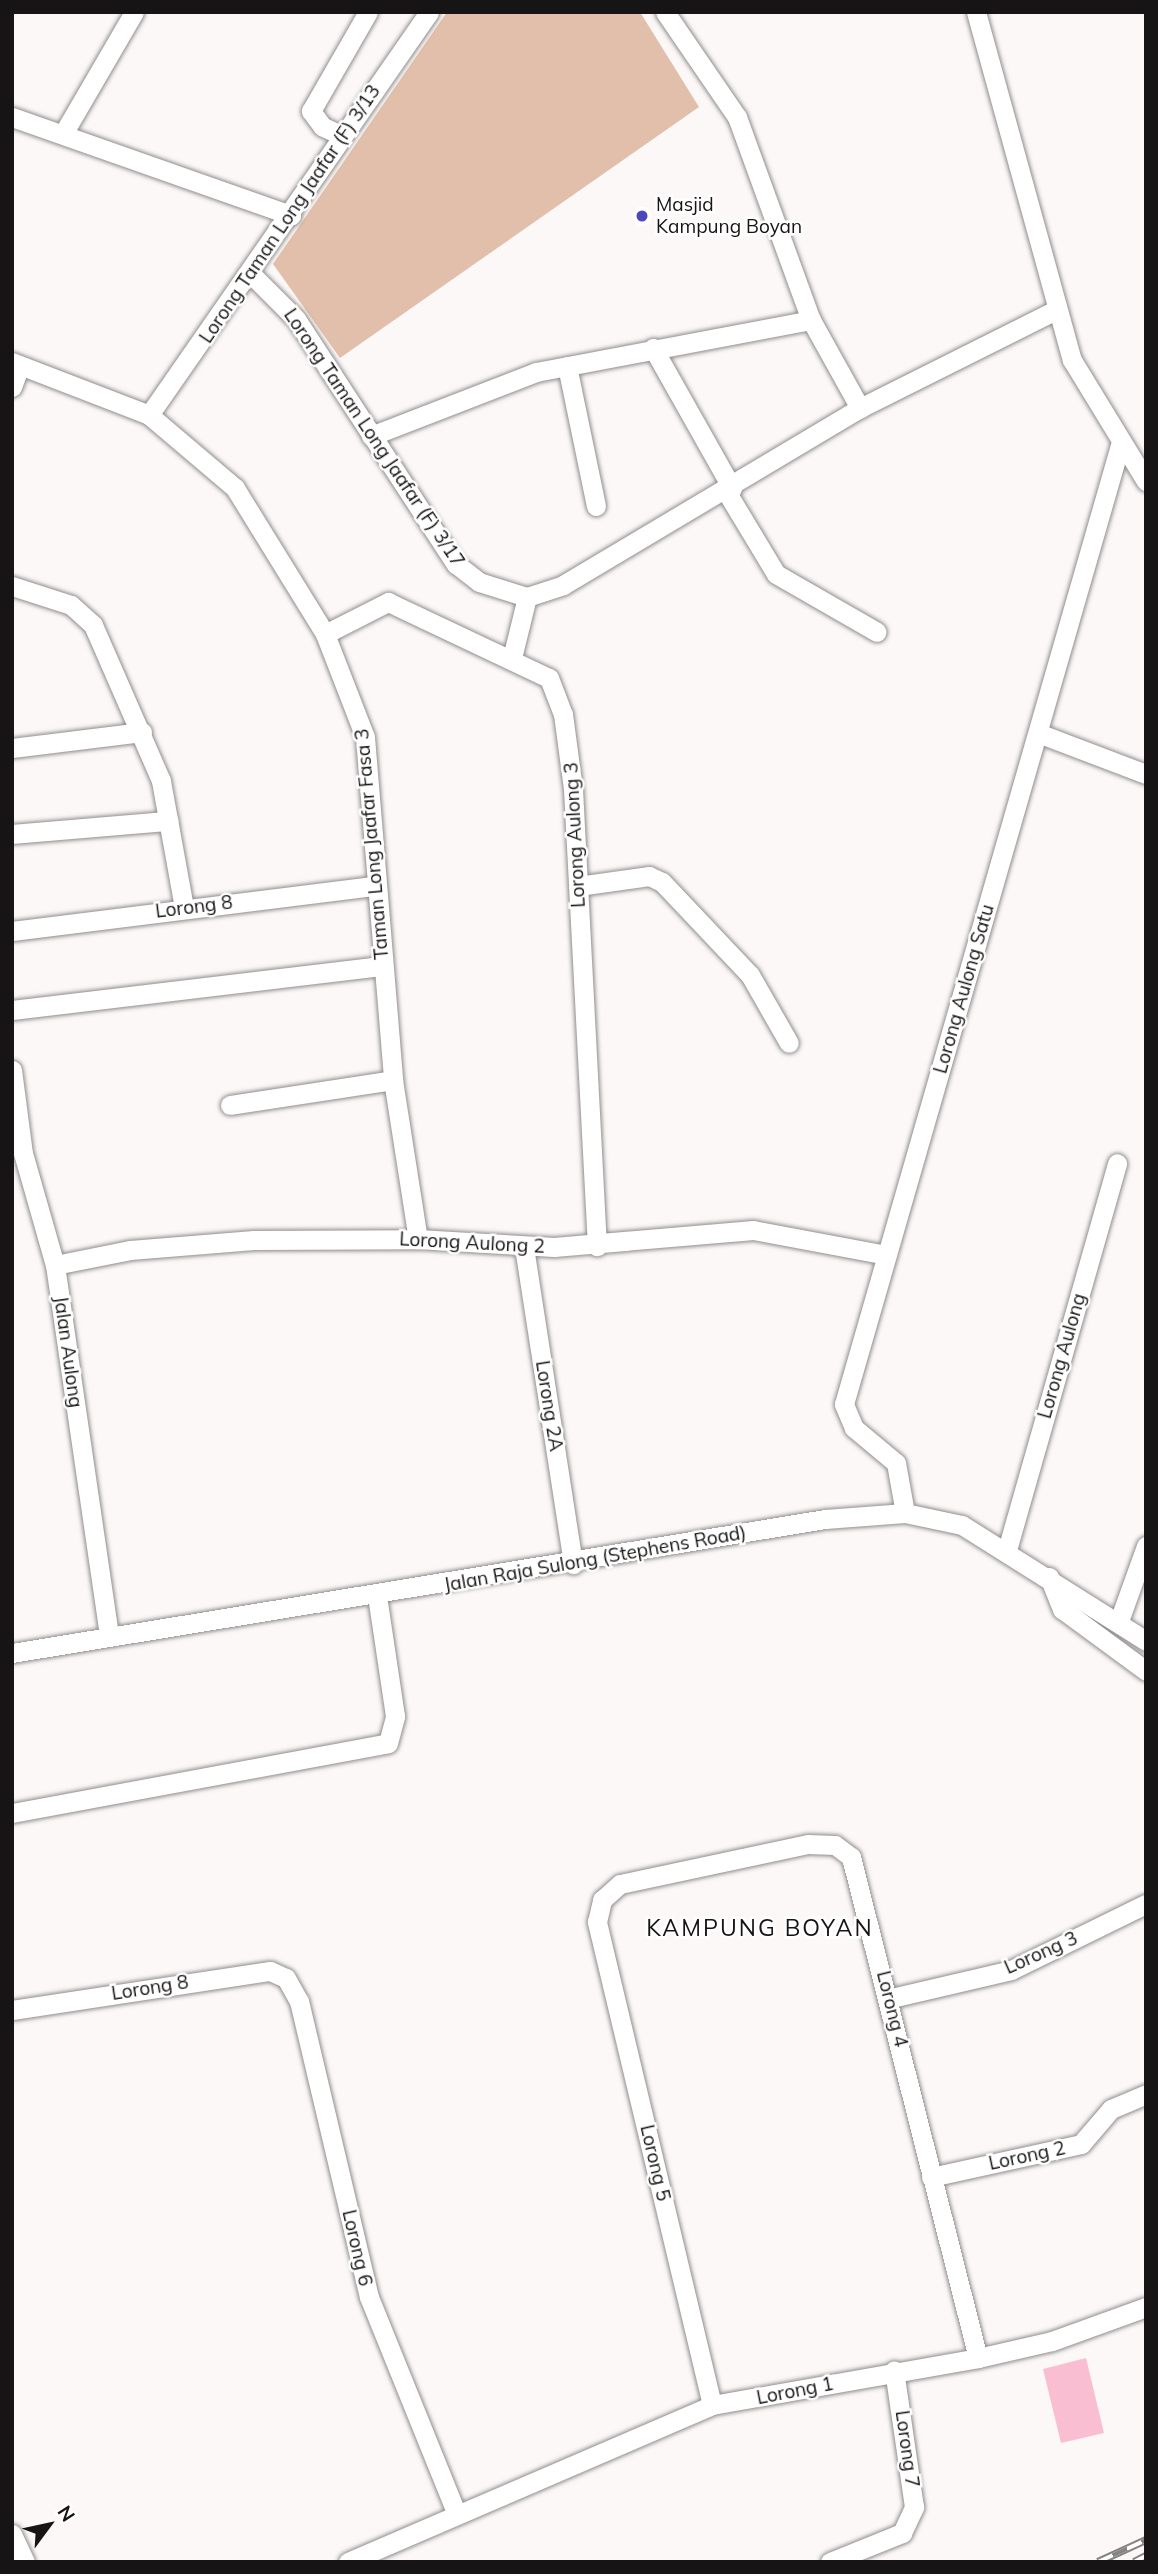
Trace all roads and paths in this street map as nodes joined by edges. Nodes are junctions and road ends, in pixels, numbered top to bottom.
1 (134, 12) edge
2 (368, 12) edge
3 (429, 12) edge
4 (976, 12) edge
5 (669, 14) edge
6 (12, 117) edge
7 (63, 134) junction
8 (342, 136) junction
9 (291, 215) junction
10 (253, 275) junction
11 (1056, 310) junction
12 (811, 320) junction
13 (653, 348) junction
14 (16, 363) edge
15 (567, 366) junction
16 (12, 387) edge
17 (860, 408) junction
18 (149, 415) junction
19 (371, 436) junction
20 (1120, 445) junction
21 (1146, 481) edge
22 (729, 490) junction
23 (596, 506) dead end
24 (12, 586) edge
25 (527, 597) junction
26 (877, 632) dead end
27 (325, 634) junction
28 (512, 658) junction
29 (142, 732) junction
30 (1038, 733) junction
31 (12, 748) edge
32 (1146, 774) edge
33 (168, 821) junction
34 (12, 834) edge
35 (375, 886) junction
36 (578, 886) junction
37 (184, 908) junction
38 (12, 931) edge
39 (383, 966) junction
40 (12, 1010) edge
41 (789, 1043) dead end
42 (12, 1070) edge
43 (393, 1080) junction
44 (230, 1105) dead end
45 (18, 1154) edge
46 (1118, 1163) dead end
47 (418, 1239) junction
48 (597, 1246) junction
49 (524, 1247) junction
50 (887, 1255) junction
51 (55, 1265) junction
52 (905, 1513) junction
53 (1145, 1548) edge
54 (1007, 1550) junction
55 (573, 1564) junction
56 (1049, 1577) junction
57 (377, 1595) junction
58 (1119, 1621) junction
59 (109, 1637) junction
60 (1146, 1641) edge
61 (12, 1653) edge
62 (1146, 1671) edge
63 (12, 1813) edge
64 (1146, 1904) edge
65 (597, 1922) joint
66 (286, 1978) joint
67 (891, 1998) junction
68 (12, 2010) edge
69 (1146, 2094) edge
70 (931, 2177) junction
71 (1146, 2307) edge
72 (978, 2358) junction
73 (894, 2370) junction
74 (712, 2405) junction
75 (455, 2510) junction
76 (12, 2534) edge
77 (25, 2562) edge
78 (348, 2562) edge
79 (830, 2562) edge

1 - 7 street
2 - 8 street
3 - 8 street, Lorong Taman Long Jaafar (F) 3/13
4 - 11 street
5 - 12 street
6 - 7 street
7 - 9 street
8 - 9 street, Lorong Taman Long Jaafar (F) 3/13
9 - 10 street, Lorong Taman Long Jaafar (F) 3/13
10 - 18 street, Lorong Taman Long Jaafar (F) 3/13
10 - 19 street, Lorong Taman Long Jaafar (F) 3/17
11 - 17 street
11 - 20 street
12 - 13 street
12 - 17 street
13 - 15 street
13 - 22 street
14 - 16 street
14 - 18 street, Taman Long Jaafar Fasa 3
15 - 19 street
15 - 23 street
17 - 22 street
18 - 27 street, Taman Long Jaafar Fasa 3
19 - 25 street, Lorong Taman Long Jaafar (F) 3/17
20 - 21 street
20 - 30 street, Lorong Aulong Satu
22 - 25 street
22 - 26 street
24 - 29 street
25 - 28 street
27 - 28 street, Lorong Aulong 3
27 - 35 street, Taman Long Jaafar Fasa 3
28 - 36 street, Lorong Aulong 3
29 - 31 street
29 - 33 street
30 - 32 street
30 - 50 street, Lorong Aulong Satu
33 - 34 street
33 - 37 street
35 - 37 street, Lorong 8
35 - 39 street, Taman Long Jaafar Fasa 3
36 - 41 street
36 - 48 street, Lorong Aulong 3
37 - 38 street, Lorong 8
39 - 40 street
39 - 43 street, Taman Long Jaafar Fasa 3
42 - 45 street, Jalan Aulong
43 - 44 street
43 - 47 street, Taman Long Jaafar Fasa 3
45 - 51 street, Jalan Aulong
46 - 54 street, Lorong Aulong
47 - 49 street, Lorong Aulong 2
47 - 51 street, Lorong Aulong 2
48 - 49 street, Lorong Aulong 2
48 - 50 street, Lorong Aulong 2
49 - 55 street, Lorong 2A
50 - 52 street, Lorong Aulong Satu
51 - 59 street, Jalan Aulong
52 - 54 street, Jalan Raja Sulong (Stephens Road)
52 - 55 street, Jalan Raja Sulong (Stephens Road)
53 - 58 street
54 - 56 street, Jalan Raja Sulong (Stephens Road)
55 - 57 street, Jalan Raja Sulong (Stephens Road)
56 - 58 street, Jalan Raja Sulong (Stephens Road)
56 - 62 street
57 - 59 street, Jalan Raja Sulong (Stephens Road)
57 - 63 street
58 - 60 street, Jalan Raja Sulong (Stephens Road)
59 - 61 street, Jalan Raja Sulong (Stephens Road)
64 - 67 street, Lorong 3
65 - 67 street, Lorong 4
65 - 74 street, Lorong 5
66 - 68 street, Lorong 8
66 - 75 street, Lorong 6
67 - 70 street, Lorong 4
69 - 70 street, Lorong 2
70 - 72 street, Lorong 4
71 - 72 street, Lorong 1
72 - 73 street, Lorong 1
73 - 74 street, Lorong 1
73 - 79 street, Lorong 7
74 - 75 street, Lorong 1
75 - 78 street, Lorong 1
76 - 77 street

